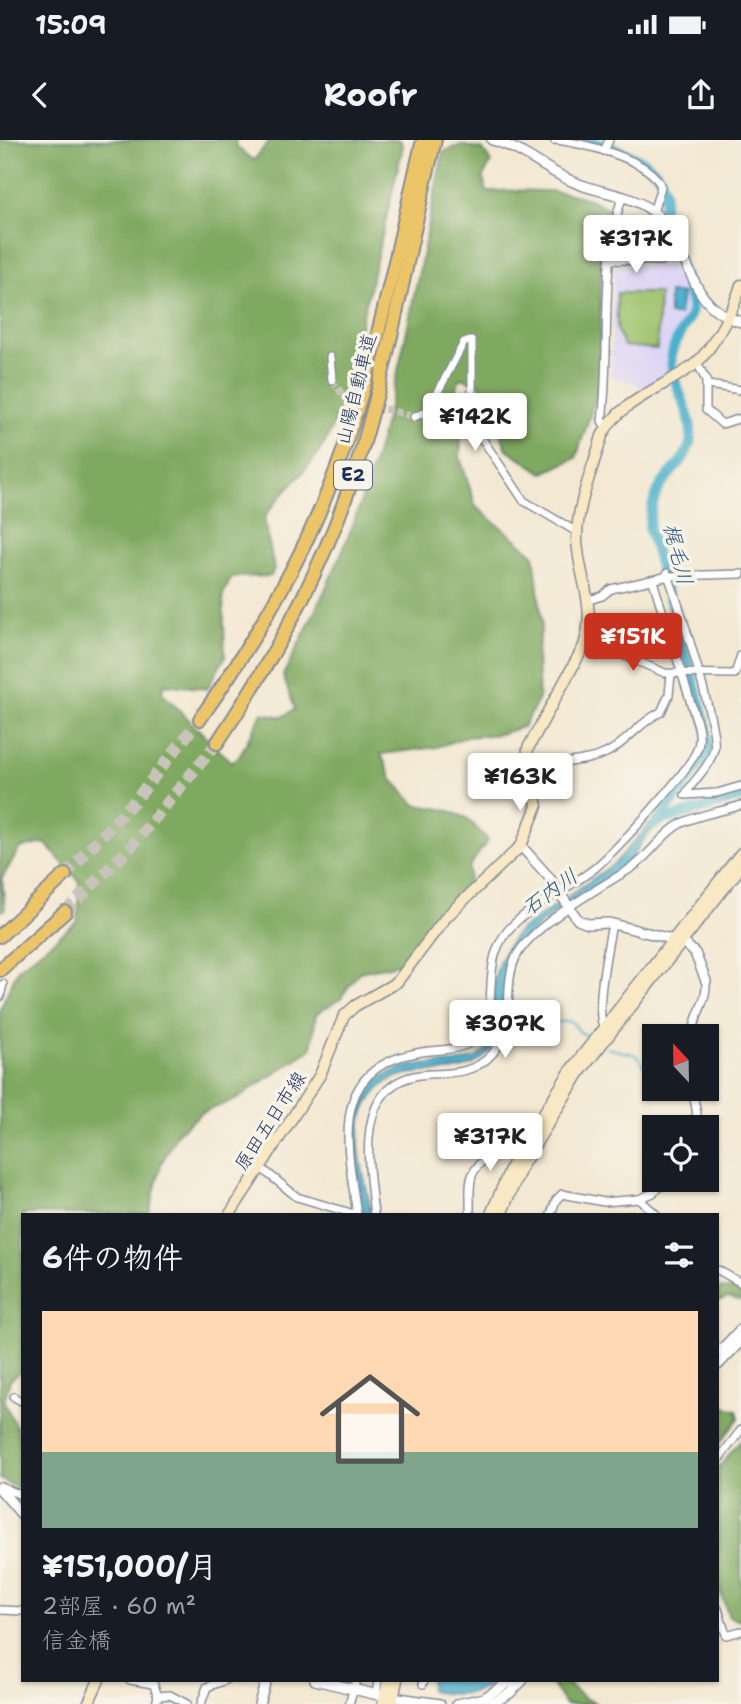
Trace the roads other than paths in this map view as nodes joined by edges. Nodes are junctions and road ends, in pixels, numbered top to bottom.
1 (423, 140) edge
2 (435, 140) edge
3 (554, 140) edge
4 (498, 141) edge
5 (606, 146) edge
6 (419, 180) junction
7 (623, 195) junction
8 (657, 215) junction
9 (611, 260) junction
10 (662, 261) dead end
11 (741, 285) edge
12 (726, 317) junction
13 (741, 323) edge
14 (330, 357) dead end
15 (697, 362) junction
16 (706, 378) junction
17 (331, 380) dead end
18 (741, 390) edge
19 (414, 417) dead end
20 (741, 418) edge
21 (606, 427) junction
22 (577, 532) junction
23 (741, 574) edge
24 (667, 575) junction
25 (654, 581) junction
26 (589, 600) junction
27 (584, 646) junction
28 (741, 654) edge
29 (684, 673) junction
30 (671, 674) junction
31 (697, 674) junction
32 (200, 719) tunnel mouth
33 (217, 743) tunnel mouth
34 (689, 764) junction
35 (700, 773) junction
36 (529, 774) junction
37 (741, 786) edge
38 (741, 804) edge
39 (521, 846) junction
40 (741, 853) edge
41 (741, 867) edge
42 (65, 875) tunnel mouth
43 (559, 893) junction
44 (570, 908) junction
45 (65, 912) tunnel mouth
46 (612, 924) junction
47 (0, 936) edge
48 (676, 940) junction
49 (1, 977) edge
50 (706, 981) joint
51 (0, 997) edge
52 (694, 1024) edge
53 (604, 1028) junction
54 (494, 1133) dead end
55 (260, 1167) junction
56 (654, 1192) edge
57 (639, 1199) junction
58 (231, 1213) edge
59 (352, 1213) edge
60 (355, 1213) edge
61 (374, 1213) edge
62 (470, 1213) edge
63 (491, 1213) edge
64 (501, 1213) edge
65 (551, 1213) edge
66 (655, 1213) edge
67 (719, 1271) edge
68 (741, 1283) edge
69 (741, 1329) edge
70 (741, 1341) edge
71 (719, 1352) edge
72 (719, 1364) edge
73 (14, 1397) dead end
74 (21, 1401) edge
75 (741, 1430) edge
76 (719, 1459) edge
77 (2, 1491) edge
78 (21, 1496) edge
79 (21, 1514) edge
80 (0, 1610) edge
81 (21, 1611) edge
82 (719, 1612) edge
83 (741, 1631) edge
84 (98, 1682) edge
85 (152, 1682) edge
86 (221, 1682) edge
87 (265, 1682) edge
88 (320, 1682) edge
89 (378, 1682) edge
90 (396, 1682) edge
91 (509, 1682) edge
92 (521, 1682) edge
93 (354, 1697) edge
94 (385, 1699) edge
95 (157, 1700) edge
96 (89, 1704) edge
97 (187, 1704) edge
98 (201, 1704) edge
99 (259, 1704) edge
100 (440, 1704) edge
101 (457, 1704) edge
102 (491, 1704) edge

1 - 6 highway, 山陽自動車道 / E2
2 - 6 highway, 山陽自動車道 / E2
3 - 5 street
4 - 7 street
5 - 8 street
6 - 32 highway, 山陽自動車道 / E2
6 - 33 highway, 山陽自動車道 / E2
7 - 8 street
7 - 9 street
8 - 12 street
9 - 10 street
9 - 21 street
11 - 12 main road
12 - 13 street
12 - 15 main road
14 - 17 street
15 - 16 street
15 - 21 main road
16 - 18 street
16 - 20 street
19 - 22 street
21 - 22 main road, 原田五日市線
22 - 26 main road, 原田五日市線
23 - 24 street
24 - 25 street
24 - 31 street
25 - 26 street
25 - 29 street
26 - 27 main road, 原田五日市線
27 - 30 street
27 - 36 main road, 原田五日市線
28 - 31 street
29 - 30 street
29 - 31 street
29 - 34 street
30 - 36 street
31 - 35 street
34 - 35 street
34 - 43 street
35 - 37 street
36 - 39 main road, 原田五日市線
38 - 44 street
39 - 43 street
39 - 55 main road, 原田五日市線
40 - 48 main road
41 - 48 main road
42 - 47 highway
43 - 44 street
43 - 60 street
44 - 46 street
44 - 61 street
45 - 49 highway
46 - 48 street
46 - 53 street
48 - 50 street
48 - 53 main road
48 - 64 main road
49 - 51 street
50 - 52 street
53 - 63 main road
54 - 62 street
55 - 58 main road, 原田五日市線
55 - 59 street
56 - 57 street
57 - 65 street
57 - 66 street
67 - 68 street
69 - 71 street
70 - 72 street
73 - 74 street
75 - 76 street
77 - 78 street
77 - 79 street
80 - 81 street
82 - 83 street
84 - 96 main road
85 - 95 street
86 - 98 street
87 - 99 street
88 - 93 street
89 - 94 street
90 - 94 main road
91 - 101 street
92 - 102 street
93 - 94 street
94 - 100 street
95 - 97 street

